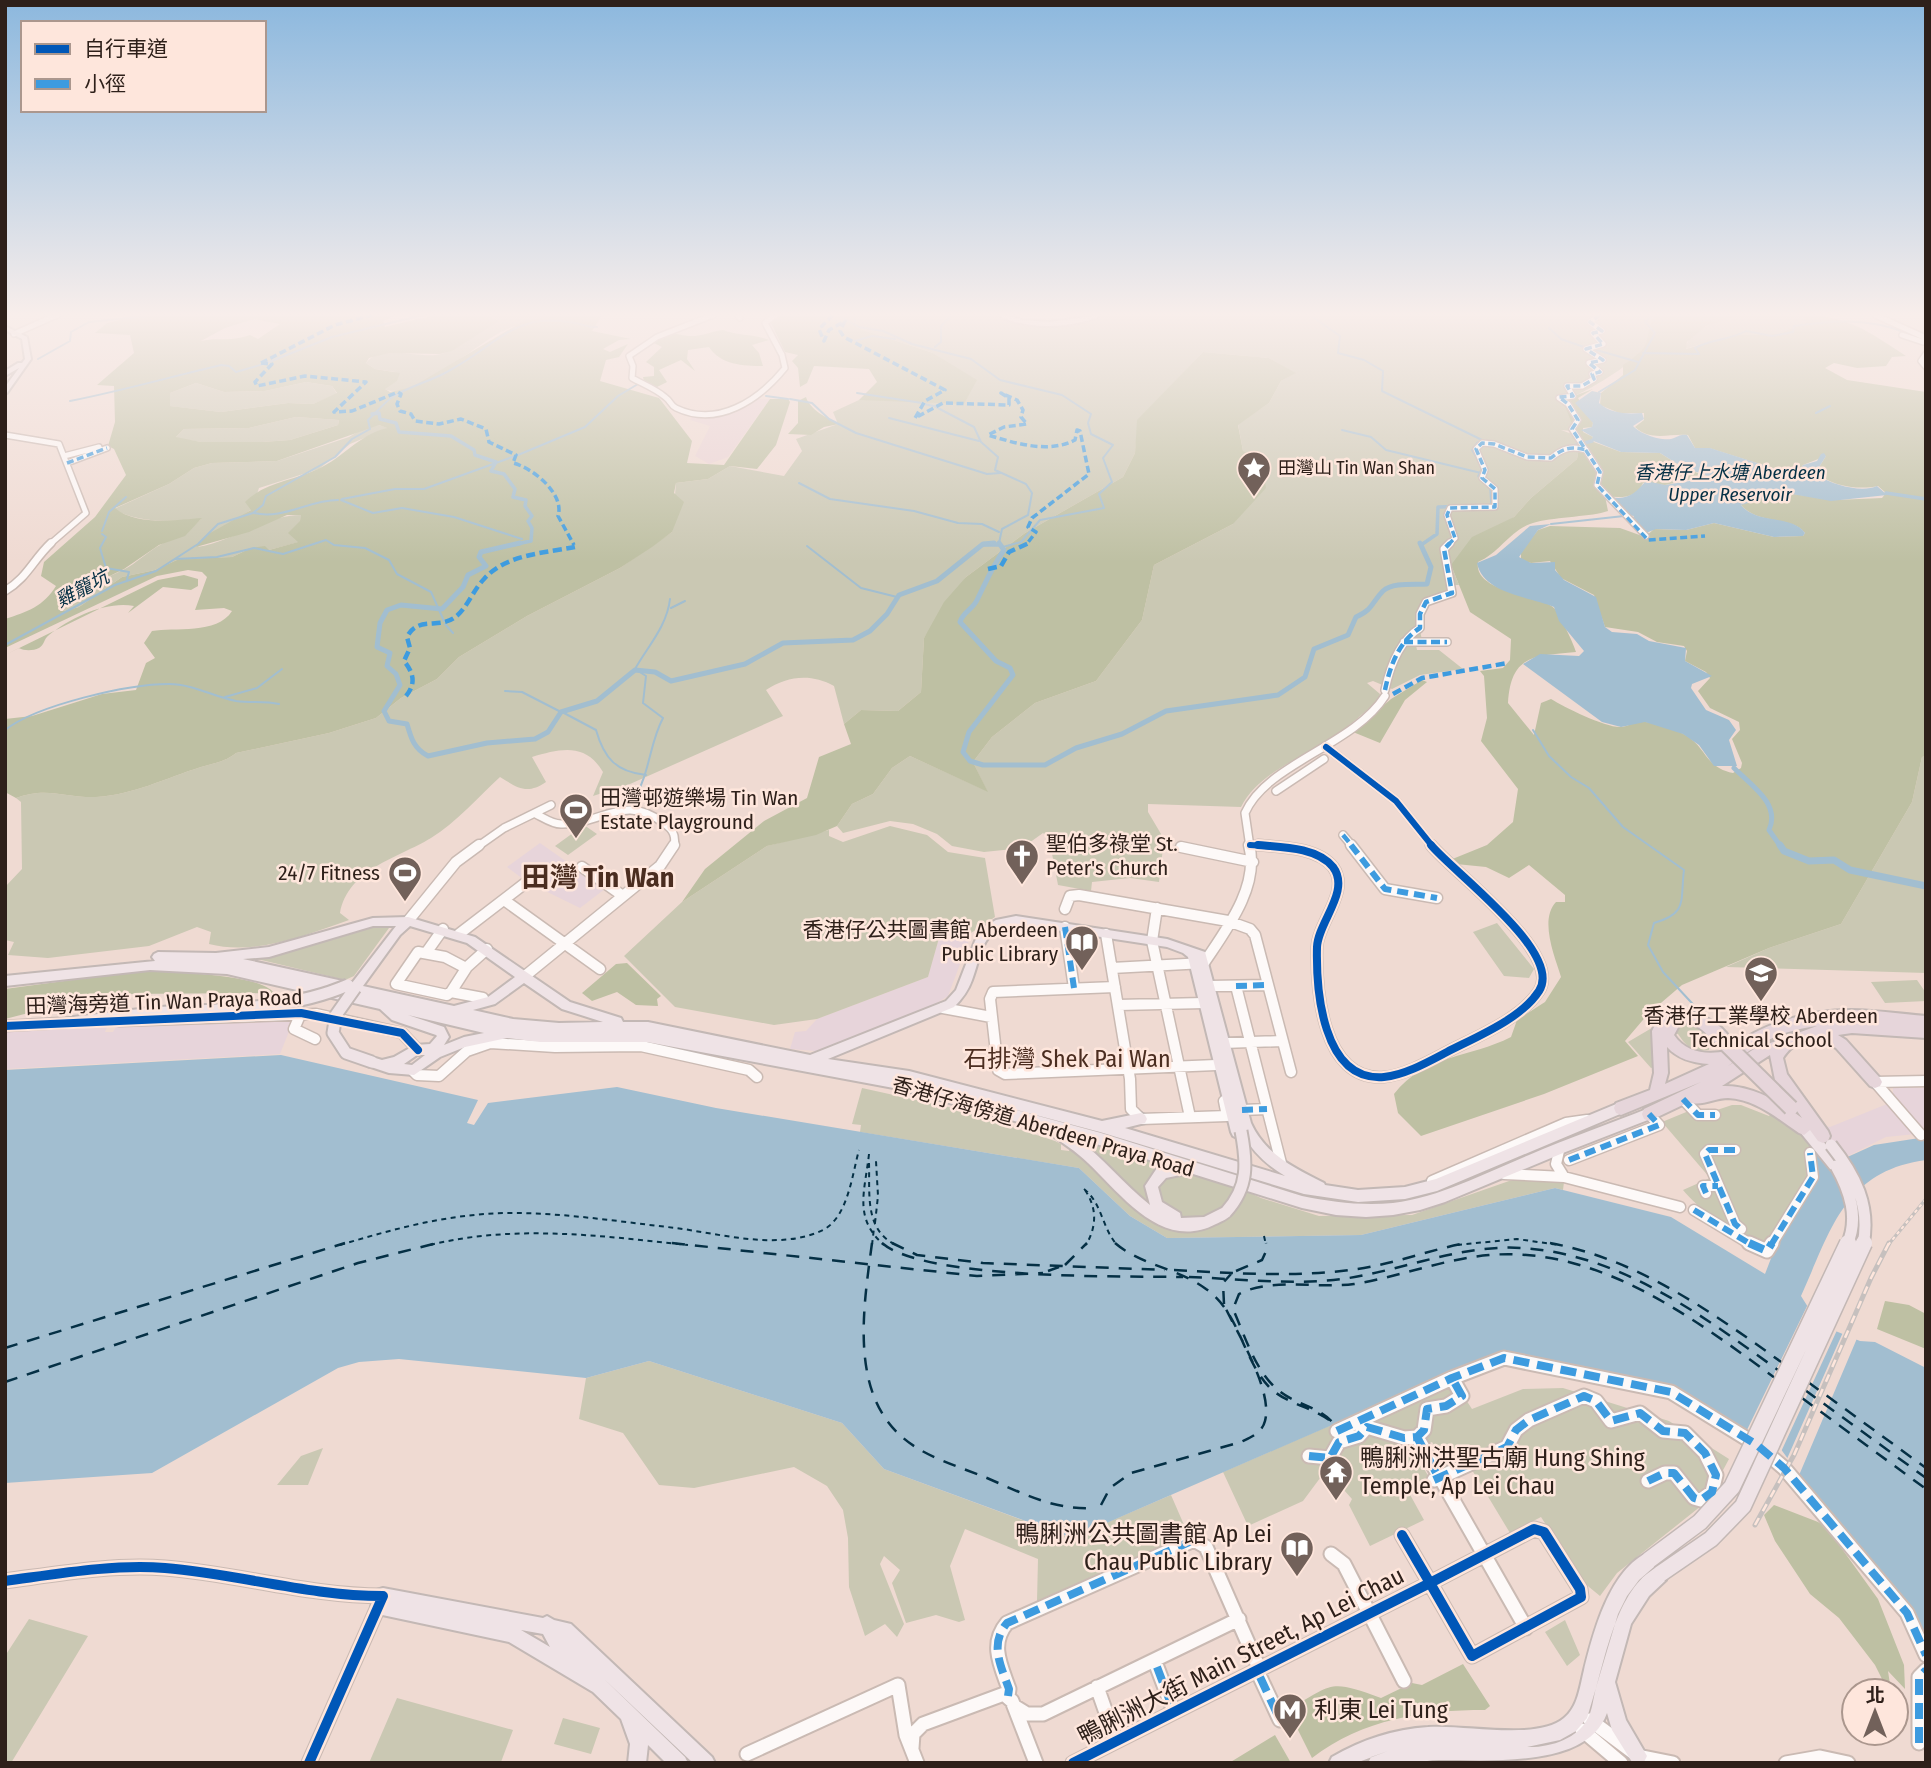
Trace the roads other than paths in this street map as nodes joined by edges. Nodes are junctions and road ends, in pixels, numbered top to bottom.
1 (665, 398) edge
2 (756, 398) edge
3 (1560, 398) edge
4 (5, 435) edge
5 (1583, 446) junction
6 (99, 448) dead end
7 (65, 460) junction
8 (1646, 536) dead end
9 (5, 591) edge
10 (1404, 642) junction
11 (1447, 642) dead end
12 (1326, 747) junction
13 (1324, 758) dead end
14 (1276, 791) dead end
15 (551, 805) dead end
16 (536, 814) junction
17 (1343, 835) dead end
18 (1250, 845) junction
19 (1181, 847) dead end
20 (1253, 862) junction
21 (582, 867) dead end
22 (528, 881) dead end
23 (623, 896) junction
24 (1437, 898) dead end
25 (503, 900) junction
26 (1157, 908) junction
27 (1065, 909) dead end
28 (1228, 920) junction
29 (408, 921) junction
30 (1065, 927) junction
31 (443, 929) junction
32 (459, 934) junction
33 (1106, 934) junction
34 (1152, 940) junction
35 (565, 943) junction
36 (487, 949) junction
37 (1212, 951) joint
38 (422, 953) junction
39 (1195, 957) junction
40 (216, 958) junction
41 (1158, 966) junction
42 (466, 968) junction
43 (1112, 968) junction
44 (600, 969) dead end
45 (5, 974) edge
46 (365, 974) junction
47 (524, 976) junction
48 (5, 981) edge
49 (1267, 981) junction
50 (1210, 986) junction
51 (1236, 986) junction
52 (1115, 987) junction
53 (1074, 988) junction
54 (451, 992) junction
55 (483, 998) dead end
56 (1204, 1003) junction
57 (1166, 1004) junction
58 (380, 1005) junction
59 (1118, 1005) junction
60 (943, 1008) junction
61 (452, 1010) junction
62 (301, 1013) junction
63 (991, 1017) junction
64 (73, 1022) junction
65 (1926, 1022) edge
66 (5, 1026) edge
67 (634, 1026) junction
68 (1852, 1027) junction
69 (1819, 1031) junction
70 (1663, 1032) junction
71 (1926, 1032) edge
72 (508, 1033) junction
73 (315, 1039) dead end
74 (1282, 1041) junction
75 (1251, 1042) junction
76 (1786, 1042) junction
77 (1220, 1043) junction
78 (851, 1044) junction
79 (1841, 1044) junction
80 (1726, 1051) junction
81 (416, 1059) junction
82 (810, 1060) junction
83 (1216, 1065) junction
84 (853, 1066) junction
85 (1180, 1067) junction
86 (1128, 1069) junction
87 (1291, 1072) dead end
88 (757, 1077) dead end
89 (1926, 1081) edge
90 (1875, 1082) junction
91 (1656, 1093) junction
92 (1683, 1099) junction
93 (1621, 1108) joint
94 (1267, 1109) junction
95 (1242, 1110) junction
96 (1715, 1115) dead end
97 (1190, 1117) junction
98 (1141, 1119) junction
99 (1654, 1120) joint
100 (1803, 1124) junction
101 (1100, 1126) junction
102 (1051, 1127) junction
103 (1239, 1131) junction
104 (1921, 1135) dead end
105 (1823, 1136) junction
106 (1734, 1150) dead end
107 (1810, 1153) dead end
108 (1564, 1156) junction
109 (1282, 1167) junction
110 (1195, 1170) junction
111 (1504, 1174) junction
112 (1564, 1177) junction
113 (1718, 1186) junction
114 (1331, 1193) junction
115 (1706, 1193) dead end
116 (1680, 1207) dead end
117 (1224, 1210) junction
118 (1694, 1211) dead end
119 (1741, 1229) dead end
120 (1452, 1378) junction
121 (1371, 1420) junction
122 (1418, 1437) junction
123 (1309, 1457) dead end
124 (1436, 1479) junction
125 (1648, 1481) dead end
126 (1402, 1535) dead end
127 (1331, 1554) dead end
128 (1483, 1556) junction
129 (5, 1581) edge
130 (1428, 1584) junction
131 (381, 1602) junction
132 (1369, 1613) junction
133 (1239, 1619) junction
134 (547, 1624) junction
135 (1526, 1628) junction
136 (1926, 1656) edge
137 (1157, 1667) dead end
138 (1926, 1670) edge
139 (1260, 1672) junction
140 (1607, 1678) junction
141 (1404, 1681) dead end
142 (599, 1686) junction
143 (1097, 1687) junction
144 (1011, 1701) junction
145 (1171, 1704) dead end
146 (626, 1712) junction
147 (1280, 1720) dead end
148 (1584, 1723) junction
149 (1116, 1741) junction
150 (1919, 1743) dead end
151 (747, 1754) dead end
152 (1638, 1756) junction
153 (683, 1757) edge
154 (915, 1758) edge
155 (309, 1763) edge
156 (637, 1763) edge
157 (1036, 1763) edge
158 (1073, 1763) edge
159 (1338, 1763) edge
160 (1377, 1763) edge
161 (1621, 1763) edge
162 (1673, 1763) edge
163 (1786, 1763) edge
164 (1848, 1763) edge

1 - 2 street
3 - 5 street
4 - 7 street
5 - 8 street
5 - 10 street
6 - 7 street
7 - 9 street
10 - 11 street
10 - 12 street
12 - 18 street
12 - 18 street
13 - 14 street
15 - 16 street
16 - 23 street
16 - 29 street
17 - 24 street
18 - 20 street
19 - 20 street
20 - 28 street
21 - 23 street
22 - 25 street
23 - 35 street
25 - 32 street
25 - 35 street
26 - 27 street
26 - 28 street
26 - 34 street
28 - 37 street
28 - 49 street
29 - 31 main road
29 - 40 main road
29 - 46 main road
30 - 33 main road
30 - 53 street
30 - 60 main road
31 - 32 main road
31 - 38 street
32 - 36 main road
33 - 34 main road
33 - 43 street
34 - 39 main road
34 - 41 street
35 - 44 street
35 - 47 street
36 - 42 street
36 - 47 main road
37 - 39 main road
38 - 42 street
38 - 54 street
39 - 41 street
39 - 50 main road
39 - 56 main road
40 - 45 main road
40 - 61 main road, 香港仔海傍道 Aberdeen Praya Road
41 - 43 street
41 - 57 street
42 - 54 street
43 - 52 street
46 - 64 main road, bridge
46 - 81 main road, bridge
47 - 61 main road
47 - 67 main road
48 - 58 main road, 香港仔海傍道 Aberdeen Praya Road
49 - 51 street
49 - 74 street
50 - 51 street
50 - 77 main road
51 - 75 street
52 - 53 street
52 - 59 street
53 - 63 street
54 - 55 street
56 - 57 street
56 - 77 main road
57 - 59 street
57 - 85 street
58 - 72 main road, 香港仔海傍道 Aberdeen Praya Road
58 - 81 main road
59 - 86 street
60 - 63 street
60 - 78 main road
61 - 67 main road, 香港仔海傍道 Aberdeen Praya Road
62 - 64 street, 田灣海旁道 Tin Wan Praya Road
62 - 73 street
62 - 81 street, 田灣海旁道 Tin Wan Praya Road
63 - 86 street
64 - 66 street, 田灣海旁道 Tin Wan Praya Road
65 - 80 highway, 香港仔海傍道 Aberdeen Praya Road
67 - 82 main road, 香港仔海傍道 Aberdeen Praya Road
68 - 69 highway, 香港仔海傍道 Aberdeen Praya Road
68 - 71 highway, 香港仔海傍道 Aberdeen Praya Road
68 - 79 highway
69 - 76 highway, 香港仔海傍道 Aberdeen Praya Road
69 - 79 highway
70 - 80 highway
70 - 80 highway
70 - 91 highway
72 - 81 main road
72 - 102 main road, 香港仔海傍道 Aberdeen Praya Road
74 - 75 street
74 - 87 street
75 - 77 street
75 - 94 street
76 - 92 highway, 香港仔海傍道 Aberdeen Praya Road
76 - 105 highway
77 - 83 street
77 - 95 main road
77 - 103 main road
77 - 103 main road
78 - 82 main road
78 - 84 main road
79 - 90 highway
80 - 91 highway, 香港仔海傍道 Aberdeen Praya Road
80 - 100 highway, bridge
81 - 88 street
82 - 84 main road, 香港仔海傍道 Aberdeen Praya Road
83 - 85 street
83 - 97 street
84 - 101 main road, 香港仔海傍道 Aberdeen Praya Road
85 - 86 street
85 - 97 street
86 - 98 street
89 - 90 street
90 - 104 street
91 - 93 highway, 香港仔海傍道 Aberdeen Praya Road
92 - 96 street
92 - 99 highway, 香港仔海傍道 Aberdeen Praya Road
92 - 100 highway
93 - 114 main road, 香港仔海傍道 Aberdeen Praya Road
94 - 95 street
94 - 109 street
95 - 109 main road
97 - 98 street
98 - 101 main road
99 - 108 main road, 香港仔海傍道 Aberdeen Praya Road
100 - 105 highway
100 - 148 main road, bridge
101 - 114 main road, 香港仔海傍道 Aberdeen Praya Road
102 - 110 main road, 香港仔海傍道 Aberdeen Praya Road
102 - 117 main road
103 - 117 main road, bridge
105 - 140 main road, bridge
106 - 113 street
107 - 118 street
108 - 111 main road, 香港仔海傍道 Aberdeen Praya Road
108 - 112 street
109 - 114 main road
110 - 111 main road, 香港仔海傍道 Aberdeen Praya Road
110 - 117 main road
111 - 112 street
112 - 116 street
113 - 115 street
113 - 119 street
120 - 121 street
120 - 122 street
120 - 136 street
121 - 122 street
121 - 123 street
122 - 124 street
124 - 125 street
124 - 128 street
126 - 130 street
127 - 132 street
128 - 130 street, 鴨脷洲大街 Main Street, Ap Lei Chau
128 - 135 street
128 - 135 street, 鴨脷洲大街 Main Street, Ap Lei Chau
129 - 131 street
130 - 132 street, 鴨脷洲大街 Main Street, Ap Lei Chau
130 - 135 street
131 - 134 main road
131 - 142 main road
131 - 155 street
132 - 139 street, 鴨脷洲大街 Main Street, Ap Lei Chau
132 - 141 street
133 - 139 street
133 - 143 street
133 - 144 street
134 - 142 main road
134 - 153 main road
137 - 145 street
138 - 150 street
139 - 147 street
139 - 149 street, 鴨脷洲大街 Main Street, Ap Lei Chau
140 - 148 main road
140 - 152 main road
142 - 146 main road
143 - 144 street
143 - 149 street
144 - 154 street
144 - 157 street
146 - 153 main road
146 - 156 main road
148 - 152 street
148 - 159 main road
148 - 160 main road
148 - 161 street
149 - 158 street, 鴨脷洲大街 Main Street, Ap Lei Chau
151 - 154 street
152 - 162 street
163 - 164 street

